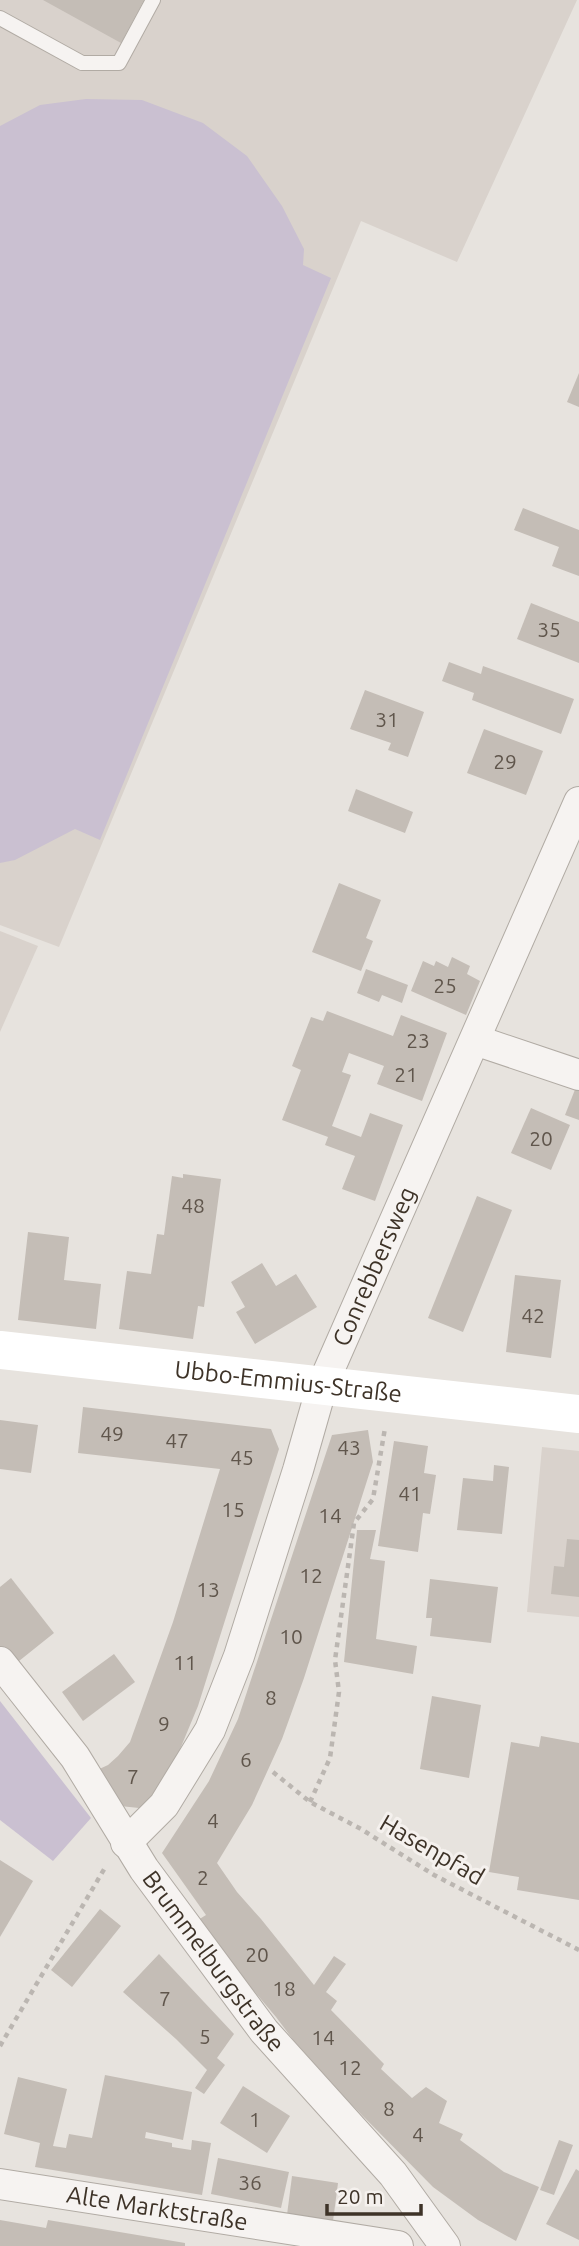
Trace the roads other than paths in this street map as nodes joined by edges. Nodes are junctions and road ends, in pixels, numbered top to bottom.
1 (153, 0) edge
2 (0, 19) edge
3 (579, 802) edge
4 (475, 1040) junction
5 (579, 1075) edge
6 (0, 1350) edge
7 (322, 1386) junction
8 (579, 1414) edge
9 (0, 1662) edge
10 (127, 1843) junction
11 (0, 2184) edge
12 (398, 2246) edge
13 (445, 2246) edge

1 - 2 lane
3 - 4 street, Conrebbersweg
4 - 5 street
4 - 7 street, Conrebbersweg
6 - 7 main road, Ubbo-Emmius-Straße
7 - 8 main road, Ubbo-Emmius-Straße
7 - 10 street, Conrebbersweg
9 - 10 street, Brummelburgstraße
10 - 13 street, Brummelburgstraße
11 - 12 street, Alte Marktstraße

